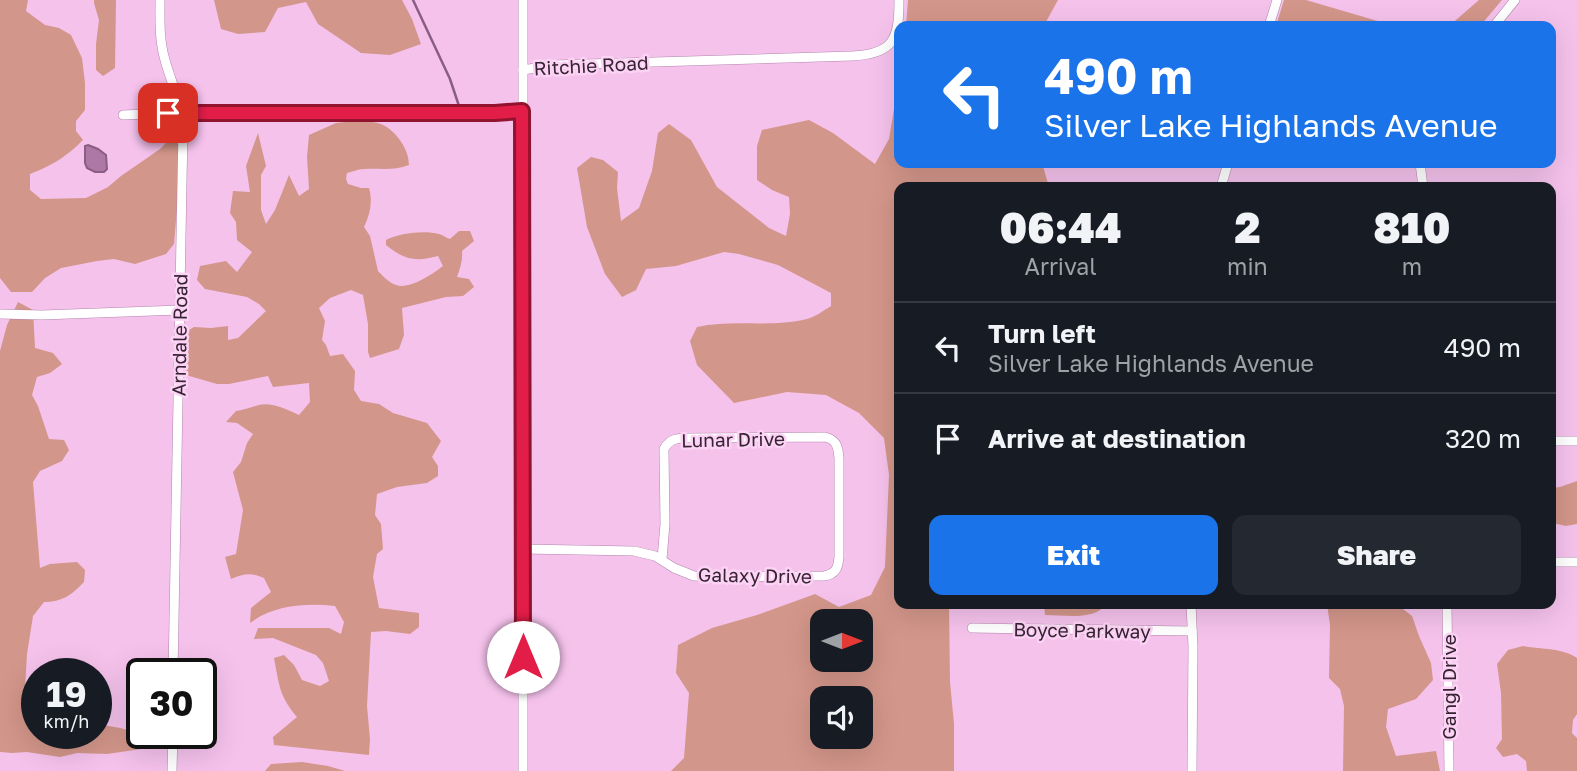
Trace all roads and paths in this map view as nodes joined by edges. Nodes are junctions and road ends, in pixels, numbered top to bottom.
1 (160, 0) edge
2 (523, 0) edge
3 (899, 0) edge
4 (1278, 0) edge
5 (1515, 0) edge
6 (899, 21) edge
7 (1271, 21) edge
8 (1498, 21) edge
9 (894, 38) edge
10 (523, 69) junction
11 (522, 111) junction
12 (182, 113) junction
13 (124, 115) dead end
14 (180, 310) junction
15 (0, 314) edge
16 (1556, 441) edge
17 (1577, 441) edge
18 (523, 549) junction
19 (662, 559) junction
20 (1556, 562) edge
21 (1577, 562) edge
22 (824, 576) joint
23 (1191, 609) edge
24 (1447, 609) edge
25 (972, 628) dead end
26 (1192, 631) junction
27 (173, 658) edge
28 (173, 749) edge
29 (172, 771) edge
30 (523, 771) edge
31 (1192, 771) edge
32 (1448, 771) edge

1 - 12 street, Arndale Road
2 - 10 street
3 - 6 street, Ritchie Road
4 - 7 street
5 - 8 street
9 - 10 street, Ritchie Road
10 - 11 street, Ritchie Road
11 - 12 street
11 - 18 street, Ritchie Road
12 - 13 street
12 - 14 street, Arndale Road
14 - 15 street
14 - 27 street, Arndale Road
16 - 17 street
18 - 19 street, Galaxy Drive
18 - 30 street, Ritchie Road
19 - 22 street, Galaxy Drive
19 - 22 street, Lunar Drive
20 - 21 street
23 - 26 street
24 - 32 street, Gangl Drive
25 - 26 street, Boyce Parkway
26 - 31 street
28 - 29 street

